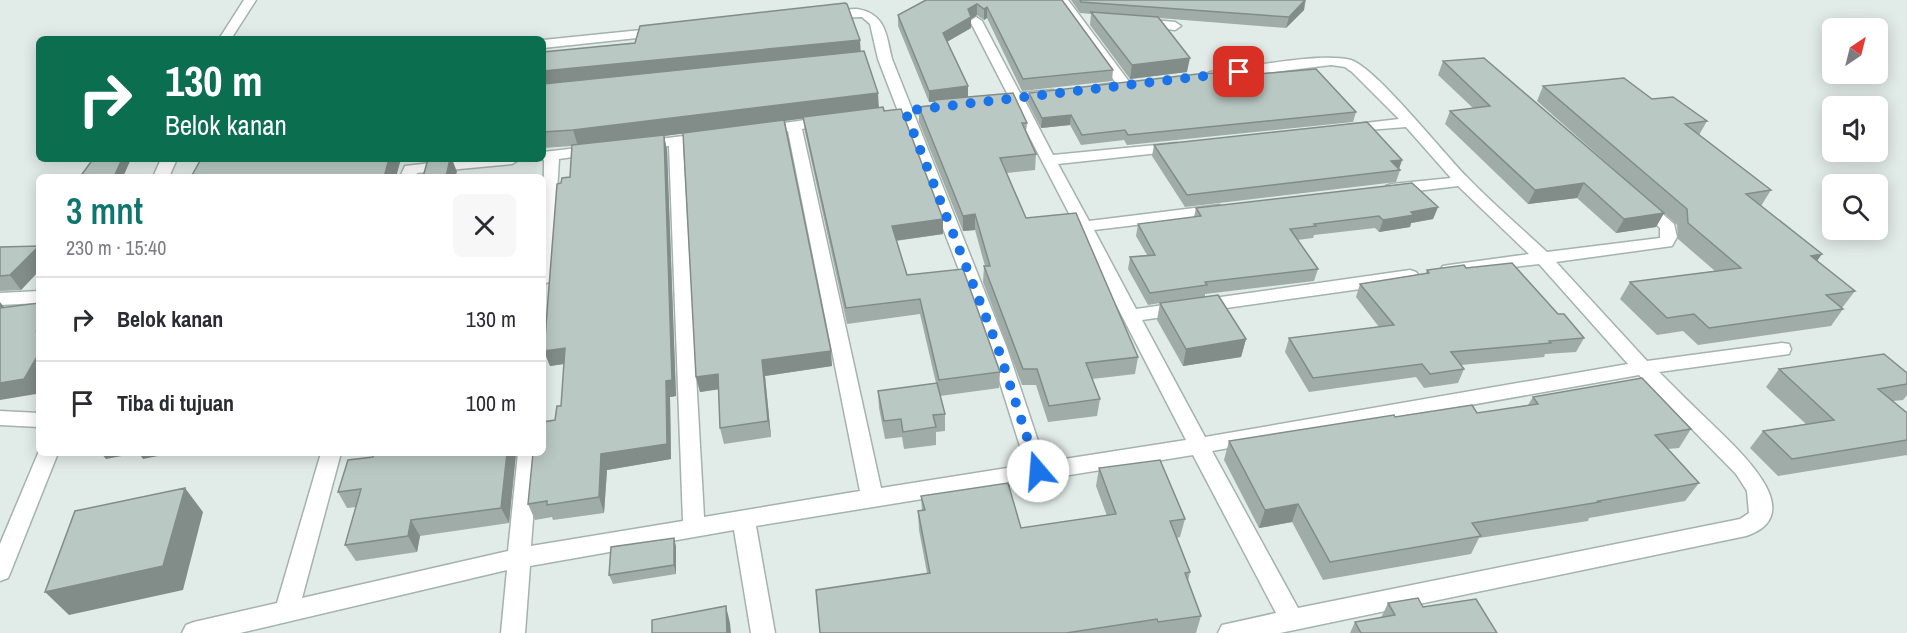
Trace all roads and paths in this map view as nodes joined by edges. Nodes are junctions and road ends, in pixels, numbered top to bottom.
1 (250, 0) edge
2 (1062, 0) edge
3 (811, 16) edge
4 (976, 21) dead end
5 (1131, 23) edge
6 (1175, 26) dead end
7 (671, 30) edge
8 (227, 36) edge
9 (546, 44) edge
10 (1194, 78) edge
11 (1017, 98) junction
12 (994, 101) edge
13 (838, 120) edge
14 (1409, 122) junction
15 (794, 126) junction
16 (1332, 130) edge
17 (747, 132) edge
18 (723, 135) edge
19 (676, 141) junction
20 (1191, 145) edge
21 (631, 146) edge
22 (609, 149) edge
23 (548, 155) edge
24 (1049, 160) junction
25 (478, 162) edge
26 (410, 168) edge
27 (1462, 181) junction
28 (1379, 191) edge
29 (1633, 196) edge
30 (546, 204) edge
31 (1238, 208) edge
32 (1085, 226) junction
33 (1542, 257) junction
34 (36, 297) edge
35 (0, 299) edge
36 (36, 312) edge
37 (10, 316) edge
38 (1131, 316) junction
39 (1782, 349) dead end
40 (1643, 368) junction
41 (0, 418) edge
42 (36, 420) edge
43 (1200, 446) junction
44 (47, 456) edge
45 (330, 456) edge
46 (528, 456) edge
47 (1038, 471) junction
48 (872, 497) junction
49 (744, 521) junction
50 (694, 527) junction
51 (519, 558) junction
52 (0, 571) edge
53 (287, 612) junction
54 (1292, 620) junction
55 (194, 633) edge
56 (513, 633) edge
57 (763, 633) edge
58 (1230, 633) edge

1 - 8 street
2 - 11 street
3 - 47 street
4 - 11 street
5 - 6 street
7 - 9 street
10 - 14 street
11 - 12 street
11 - 24 street
13 - 15 street
14 - 16 street
14 - 27 street
15 - 17 street
15 - 48 street
18 - 19 street
19 - 21 street
19 - 50 street
20 - 24 street
22 - 23 street
23 - 30 street
24 - 32 street
25 - 26 street
27 - 28 street
27 - 33 street
29 - 33 street
31 - 32 street
32 - 38 street
33 - 38 street
33 - 40 street
34 - 35 street
36 - 37 street
38 - 43 street
39 - 40 street
40 - 43 street
40 - 54 street
41 - 42 street
43 - 47 street
43 - 54 street
44 - 52 street
45 - 53 street
46 - 51 street
47 - 48 street
48 - 49 street
49 - 50 street
49 - 57 street
50 - 51 street
51 - 53 street
51 - 56 street
53 - 55 street
54 - 58 street

